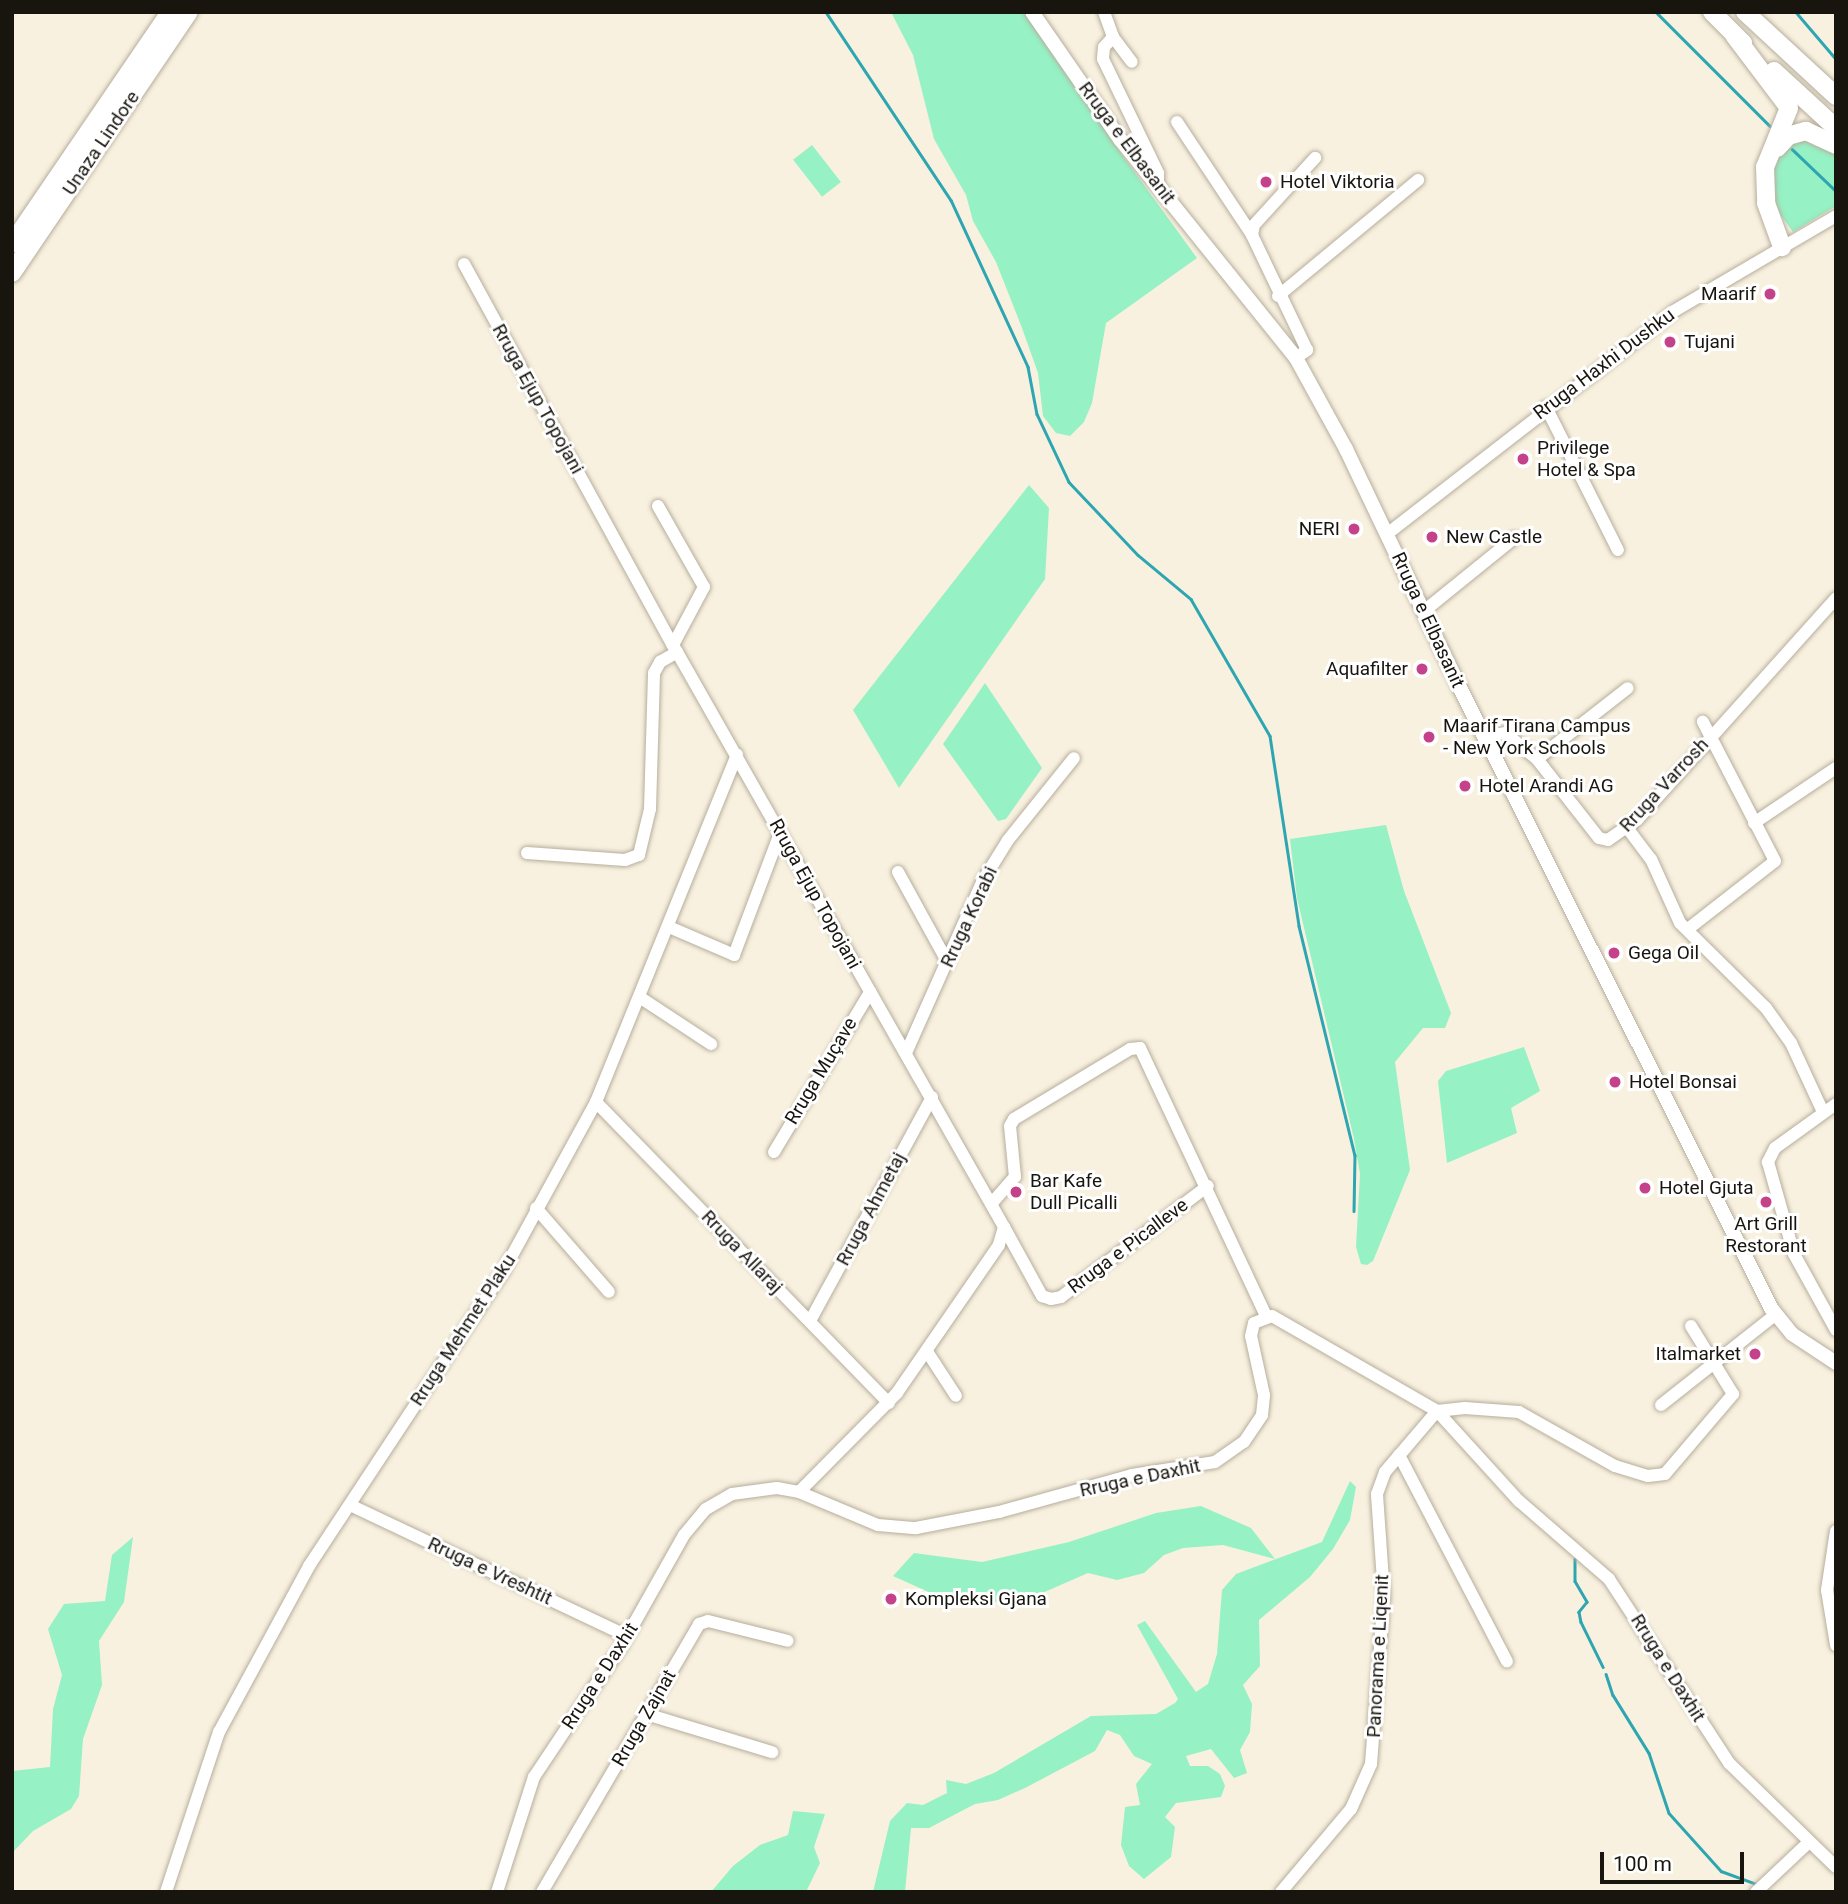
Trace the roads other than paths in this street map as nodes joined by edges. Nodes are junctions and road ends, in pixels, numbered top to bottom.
1 (170, 12) edge
2 (189, 12) edge
3 (1032, 12) edge
4 (1104, 12) edge
5 (1712, 12) edge
6 (1747, 15) edge
7 (1734, 35) junction
8 (1113, 37) junction
9 (1132, 62) dead end
10 (1836, 86) edge
11 (1836, 96) edge
12 (1177, 122) dead end
13 (1836, 128) edge
14 (1836, 145) edge
15 (1315, 158) dead end
16 (1418, 180) dead end
17 (1158, 187) junction
18 (1836, 216) edge
19 (1252, 235) junction
20 (12, 244) edge
21 (1786, 245) junction
22 (464, 264) dead end
23 (12, 274) edge
24 (1278, 296) junction
25 (1296, 358) junction
26 (1546, 407) junction
27 (658, 506) dead end
28 (1387, 534) junction
29 (1514, 538) dead end
30 (1618, 550) dead end
31 (1836, 598) edge
32 (1424, 611) junction
33 (675, 648) junction
34 (1628, 688) dead end
35 (1703, 722) dead end
36 (1484, 736) junction
37 (1709, 738) junction
38 (737, 755) junction
39 (1074, 758) dead end
40 (1537, 759) junction
41 (1836, 768) edge
42 (1754, 823) junction
43 (1628, 829) junction
44 (780, 833) junction
45 (527, 853) dead end
46 (898, 872) dead end
47 (669, 927) junction
48 (1688, 929) junction
49 (948, 963) junction
50 (870, 992) junction
51 (641, 998) junction
52 (711, 1044) dead end
53 (906, 1053) junction
54 (932, 1097) junction
55 (596, 1102) junction
56 (1836, 1104) edge
57 (1823, 1112) junction
58 (774, 1152) dead end
59 (1208, 1186) junction
60 (992, 1203) junction
61 (536, 1208) junction
62 (1004, 1227) junction
63 (609, 1292) dead end
64 (1775, 1315) junction
65 (1266, 1316) junction
66 (810, 1321) junction
67 (1691, 1326) dead end
68 (1836, 1330) edge
69 (928, 1353) junction
70 (1836, 1363) edge
71 (1713, 1366) junction
72 (956, 1396) dead end
73 (889, 1402) junction
74 (1661, 1405) dead end
75 (1437, 1411) junction
76 (1399, 1455) junction
77 (799, 1492) junction
78 (352, 1506) junction
79 (1836, 1531) edge
80 (1832, 1562) edge
81 (628, 1636) junction
82 (788, 1642) dead end
83 (1836, 1644) edge
84 (1507, 1662) dead end
85 (646, 1714) junction
86 (772, 1752) dead end
87 (1809, 1842) junction
88 (1836, 1867) edge
89 (166, 1892) edge
90 (497, 1892) edge
91 (542, 1892) edge
92 (1281, 1892) edge
93 (1756, 1892) edge

1 - 20 highway, Unaza Lindore
2 - 23 highway, Unaza Lindore
3 - 17 main road, Rruga e Elbasanit
4 - 8 street
5 - 7 highway
6 - 10 highway
6 - 11 highway
7 - 13 highway
7 - 21 highway
8 - 9 street
8 - 17 street
12 - 19 street
14 - 21 highway
15 - 19 street
16 - 24 street
17 - 25 main road, Rruga e Elbasanit
18 - 21 street, Rruga Haxhi Dushku
19 - 24 street
21 - 26 street, Rruga Haxhi Dushku
22 - 33 street, Rruga Ejup Topojani
24 - 25 street
25 - 28 main road, Rruga e Elbasanit
26 - 28 street, Rruga Haxhi Dushku
26 - 30 street
27 - 33 street
28 - 32 main road, Rruga e Elbasanit
29 - 32 street
31 - 37 street, Rruga Varrosh
32 - 36 main road, Rruga e Elbasanit
33 - 38 street, Rruga Ejup Topojani
33 - 45 street
34 - 40 street
35 - 37 street
36 - 40 street, Rruga Varrosh
36 - 64 main road, Rruga e Elbasanit
37 - 42 street
37 - 43 street, Rruga Varrosh
38 - 44 street, Rruga Ejup Topojani
38 - 47 street, Rruga Mehmet Plaku
39 - 49 street, Rruga Korabi
40 - 43 street, Rruga Varrosh
41 - 42 street
42 - 48 street
43 - 48 street
44 - 47 street
44 - 50 street, Rruga Ejup Topojani
46 - 49 street
47 - 51 street, Rruga Mehmet Plaku
48 - 57 street
49 - 53 street, Rruga Korabi
50 - 53 street, Rruga Ejup Topojani
50 - 58 street, Rruga Muçave
51 - 52 street
51 - 55 street, Rruga Mehmet Plaku
53 - 54 street, Rruga Ejup Topojani
54 - 60 street, Rruga Ejup Topojani
54 - 66 street, Rruga Ahmetaj
55 - 61 street, Rruga Mehmet Plaku
55 - 66 street, Rruga Allaraj
56 - 57 street
57 - 68 street
59 - 60 street, Rruga e Picalleve
59 - 62 street, Rruga e Picalleve
59 - 65 street, Rruga e Picalleve
60 - 62 street, Rruga Ejup Topojani
61 - 63 street
61 - 78 street, Rruga Mehmet Plaku
62 - 69 street
64 - 70 main road, Rruga e Elbasanit
64 - 71 street
65 - 75 street, Rruga e Daxhit
65 - 77 street, Rruga e Daxhit
66 - 73 street, Rruga Allaraj
67 - 71 street
69 - 72 street
69 - 73 street
71 - 74 street
71 - 75 street
73 - 77 street
75 - 76 street, Panorama e Liqenit
75 - 87 street, Rruga e Daxhit
76 - 84 street
76 - 92 street, Panorama e Liqenit
77 - 81 street, Rruga e Daxhit
78 - 81 street, Rruga e Vreshtit
78 - 89 street, Rruga Mehmet Plaku
79 - 80 street
80 - 83 street
81 - 90 street, Rruga e Daxhit
82 - 85 street, Rruga Zajnat
85 - 86 street
85 - 91 street, Rruga Zajnat
87 - 88 street, Rruga e Daxhit
87 - 93 street

